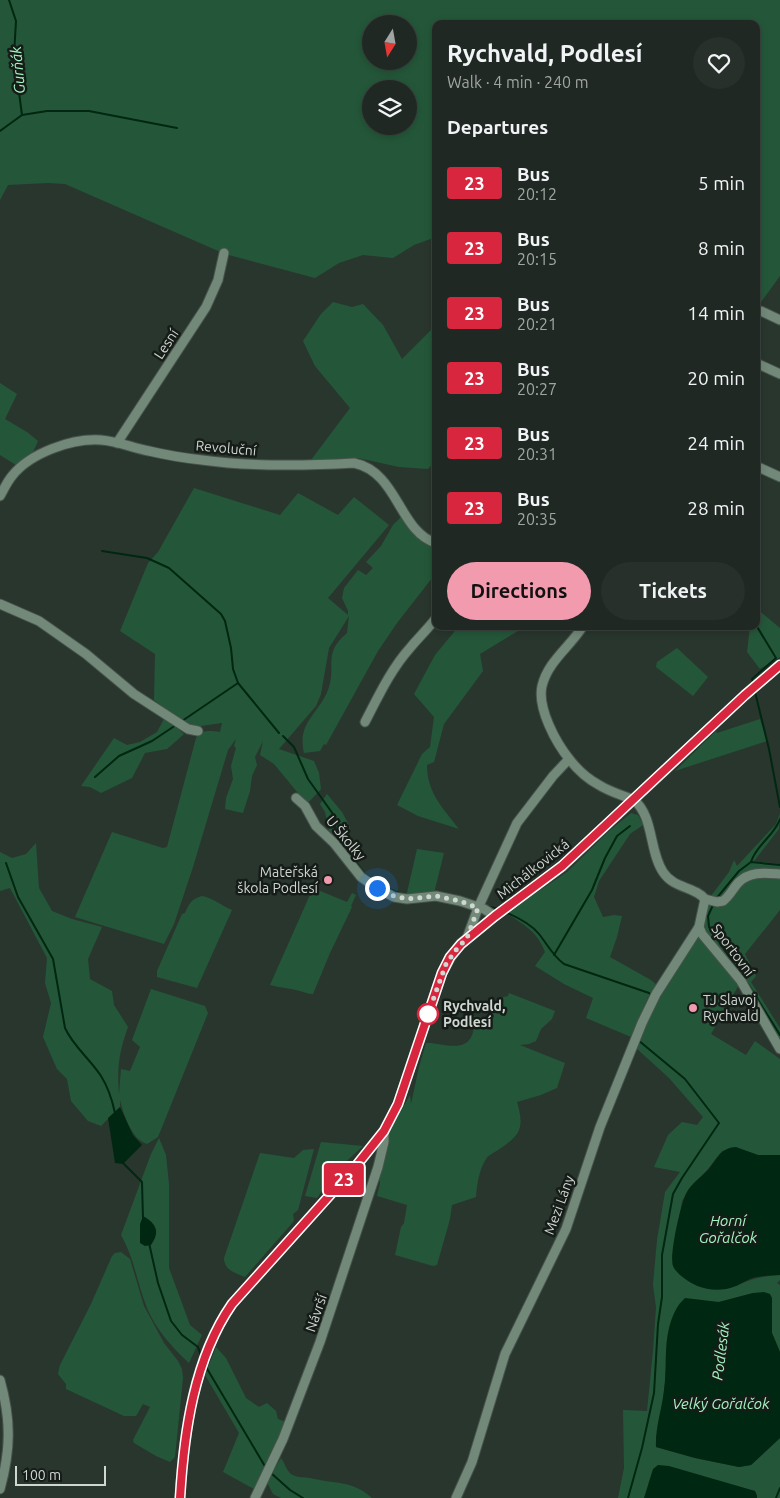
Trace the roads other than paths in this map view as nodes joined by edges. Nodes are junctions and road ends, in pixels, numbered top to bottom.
1 (224, 253) dead end
2 (761, 311) dead end
3 (780, 320) edge
4 (760, 365) edge
5 (780, 374) edge
6 (117, 443) junction
7 (760, 468) edge
8 (780, 477) edge
9 (0, 496) edge
10 (432, 542) edge
11 (0, 604) edge
12 (432, 622) edge
13 (580, 630) edge
14 (780, 665) edge
15 (365, 722) dead end
16 (198, 731) dead end
17 (569, 759) junction
18 (296, 798) dead end
19 (634, 800) junction
20 (780, 874) edge
21 (710, 900) junction
22 (478, 908) junction
23 (495, 916) junction
24 (699, 927) junction
25 (467, 938) junction
26 (780, 1049) edge
27 (384, 1131) junction
28 (0, 1380) edge
29 (0, 1489) edge
30 (180, 1498) edge
31 (254, 1498) edge
32 (456, 1498) edge

1 - 6 street, Lesní
2 - 3 street
4 - 5 street
6 - 9 street, Revoluční
6 - 10 street, Revoluční
7 - 8 street
11 - 16 street
12 - 15 street
13 - 17 street
14 - 19 street, Michálkovická
17 - 19 street
17 - 22 street
18 - 22 street, U Školky
19 - 21 street
19 - 23 street, Michálkovická
20 - 21 street
21 - 24 street, Sportovní
22 - 23 street, U Školky
22 - 25 street
23 - 25 street, Michálkovická
24 - 26 street, Sportovní
24 - 32 street, Mezi Lány
25 - 27 street, Michálkovická
27 - 30 street, Michálkovická
27 - 31 street, Návrší
28 - 29 street

